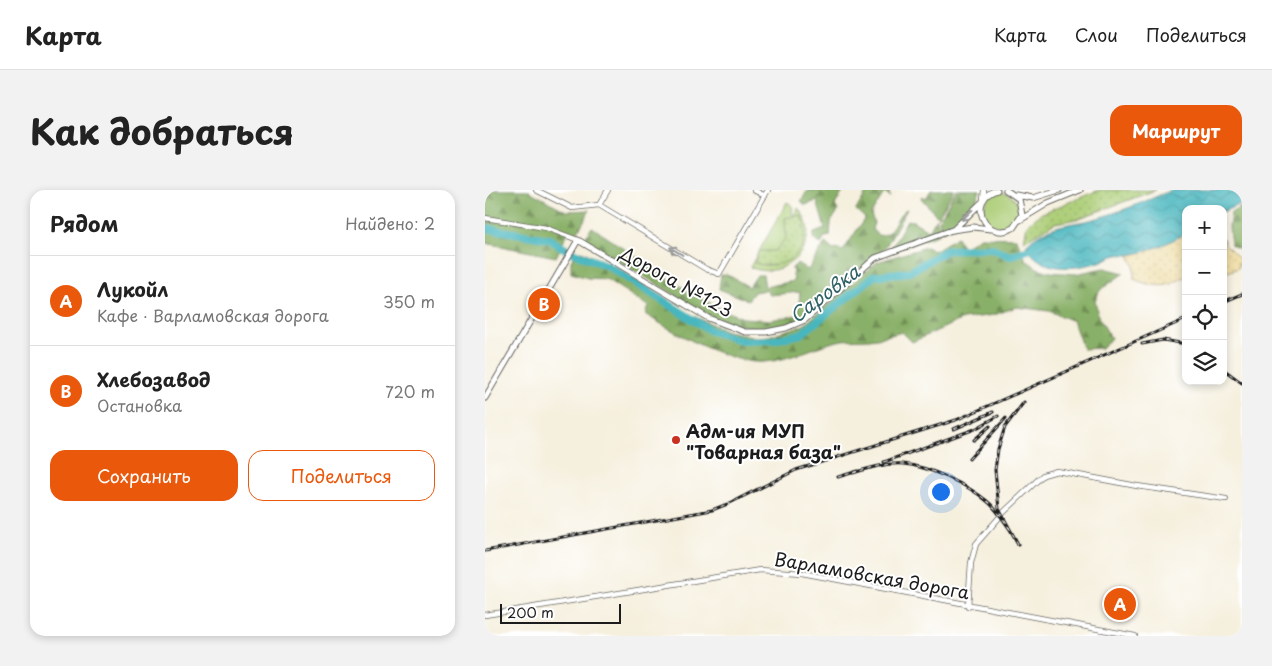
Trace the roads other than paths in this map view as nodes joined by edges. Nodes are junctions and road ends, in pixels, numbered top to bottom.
1 (537, 190) edge
2 (608, 190) edge
3 (754, 190) edge
4 (768, 190) edge
5 (984, 190) edge
6 (997, 190) edge
7 (1007, 190) edge
8 (1059, 190) edge
9 (1080, 190) edge
10 (1016, 195) junction
11 (765, 196) junction
12 (983, 201) junction
13 (599, 205) junction
14 (485, 218) edge
15 (1020, 220) junction
16 (991, 229) junction
17 (952, 230) junction
18 (578, 240) junction
19 (485, 398) edge
20 (1226, 499) dead end
21 (968, 606) junction
22 (485, 616) edge
23 (1135, 636) edge

1 - 13 street
2 - 13 street
3 - 11 street
4 - 11 street
5 - 12 street
6 - 12 main road, Дорога №123
7 - 10 main road
8 - 10 main road
9 - 15 main road, Дорога №123
10 - 15 main road
11 -> 13 street
12 - 16 main road
12 -> 17 main road, Дорога №123
14 - 18 street, Дорога №123
15 - 16 main road, Дорога №123
16 - 17 main road, Дорога №123
17 - 18 main road, Дорога №123
18 - 19 main road
20 - 21 street
21 - 22 street, Варламовская дорога
21 - 23 street, Варламовская дорога

